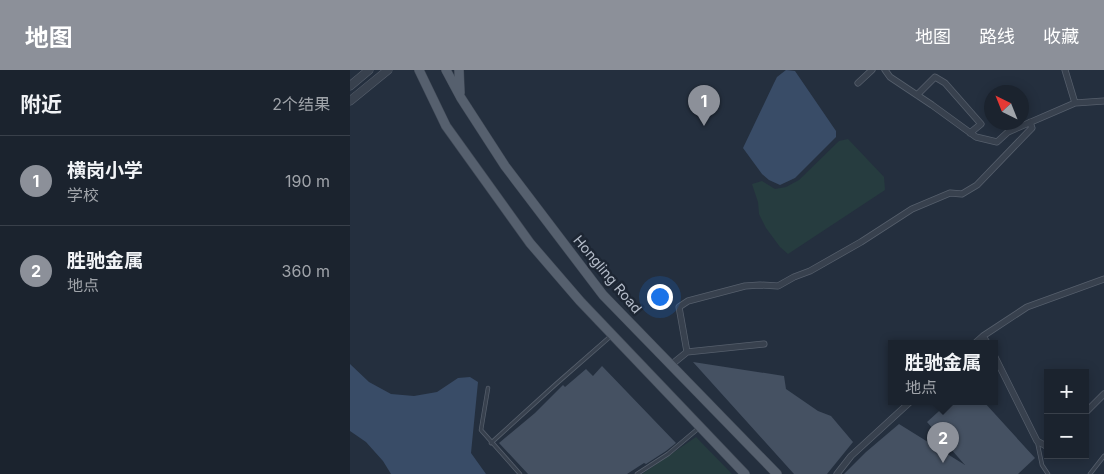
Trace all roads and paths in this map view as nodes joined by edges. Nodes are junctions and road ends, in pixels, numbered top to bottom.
1 (369, 70) edge
2 (388, 70) edge
3 (419, 70) edge
4 (446, 70) edge
5 (459, 70) edge
6 (872, 70) edge
7 (885, 70) edge
8 (1066, 70) edge
9 (858, 83) dead end
10 (350, 86) edge
11 (917, 94) junction
12 (461, 98) junction
13 (350, 101) edge
14 (1104, 102) edge
15 (1075, 103) junction
16 (1030, 122) junction
17 (970, 133) junction
18 (1104, 279) edge
19 (612, 335) junction
20 (983, 336) junction
21 (978, 340) edge
22 (986, 340) edge
23 (764, 344) dead end
24 (687, 352) junction
25 (998, 363) edge
26 (672, 365) junction
27 (488, 388) dead end
28 (1104, 394) edge
29 (907, 405) edge
30 (1089, 409) edge
31 (700, 427) junction
32 (1037, 441) junction
33 (491, 443) junction
34 (1044, 445) edge
35 (1104, 456) edge
36 (520, 474) edge
37 (637, 474) edge
38 (746, 474) edge
39 (777, 474) edge
40 (837, 474) edge
41 (1048, 474) edge
42 (1090, 474) edge

1 - 10 street
2 - 13 street
3 - 19 main road
4 - 12 main road, Hongling Road
5 - 12 main road
6 - 9 street
7 - 11 street
8 - 15 street
11 - 17 street
11 - 17 street
12 - 26 main road, Hongling Road
14 - 15 street
15 - 16 street
16 - 17 street
16 - 24 street
18 - 20 street
19 - 31 main road
19 - 33 lane
20 - 21 street
20 - 22 street
23 - 24 street
24 - 26 street
25 - 32 street
26 - 39 main road, Hongling Road
27 - 33 lane
28 - 30 street
29 - 40 street
31 - 37 lane
31 - 38 main road
32 - 34 street
32 - 41 lane
33 - 36 lane
35 - 42 lane

